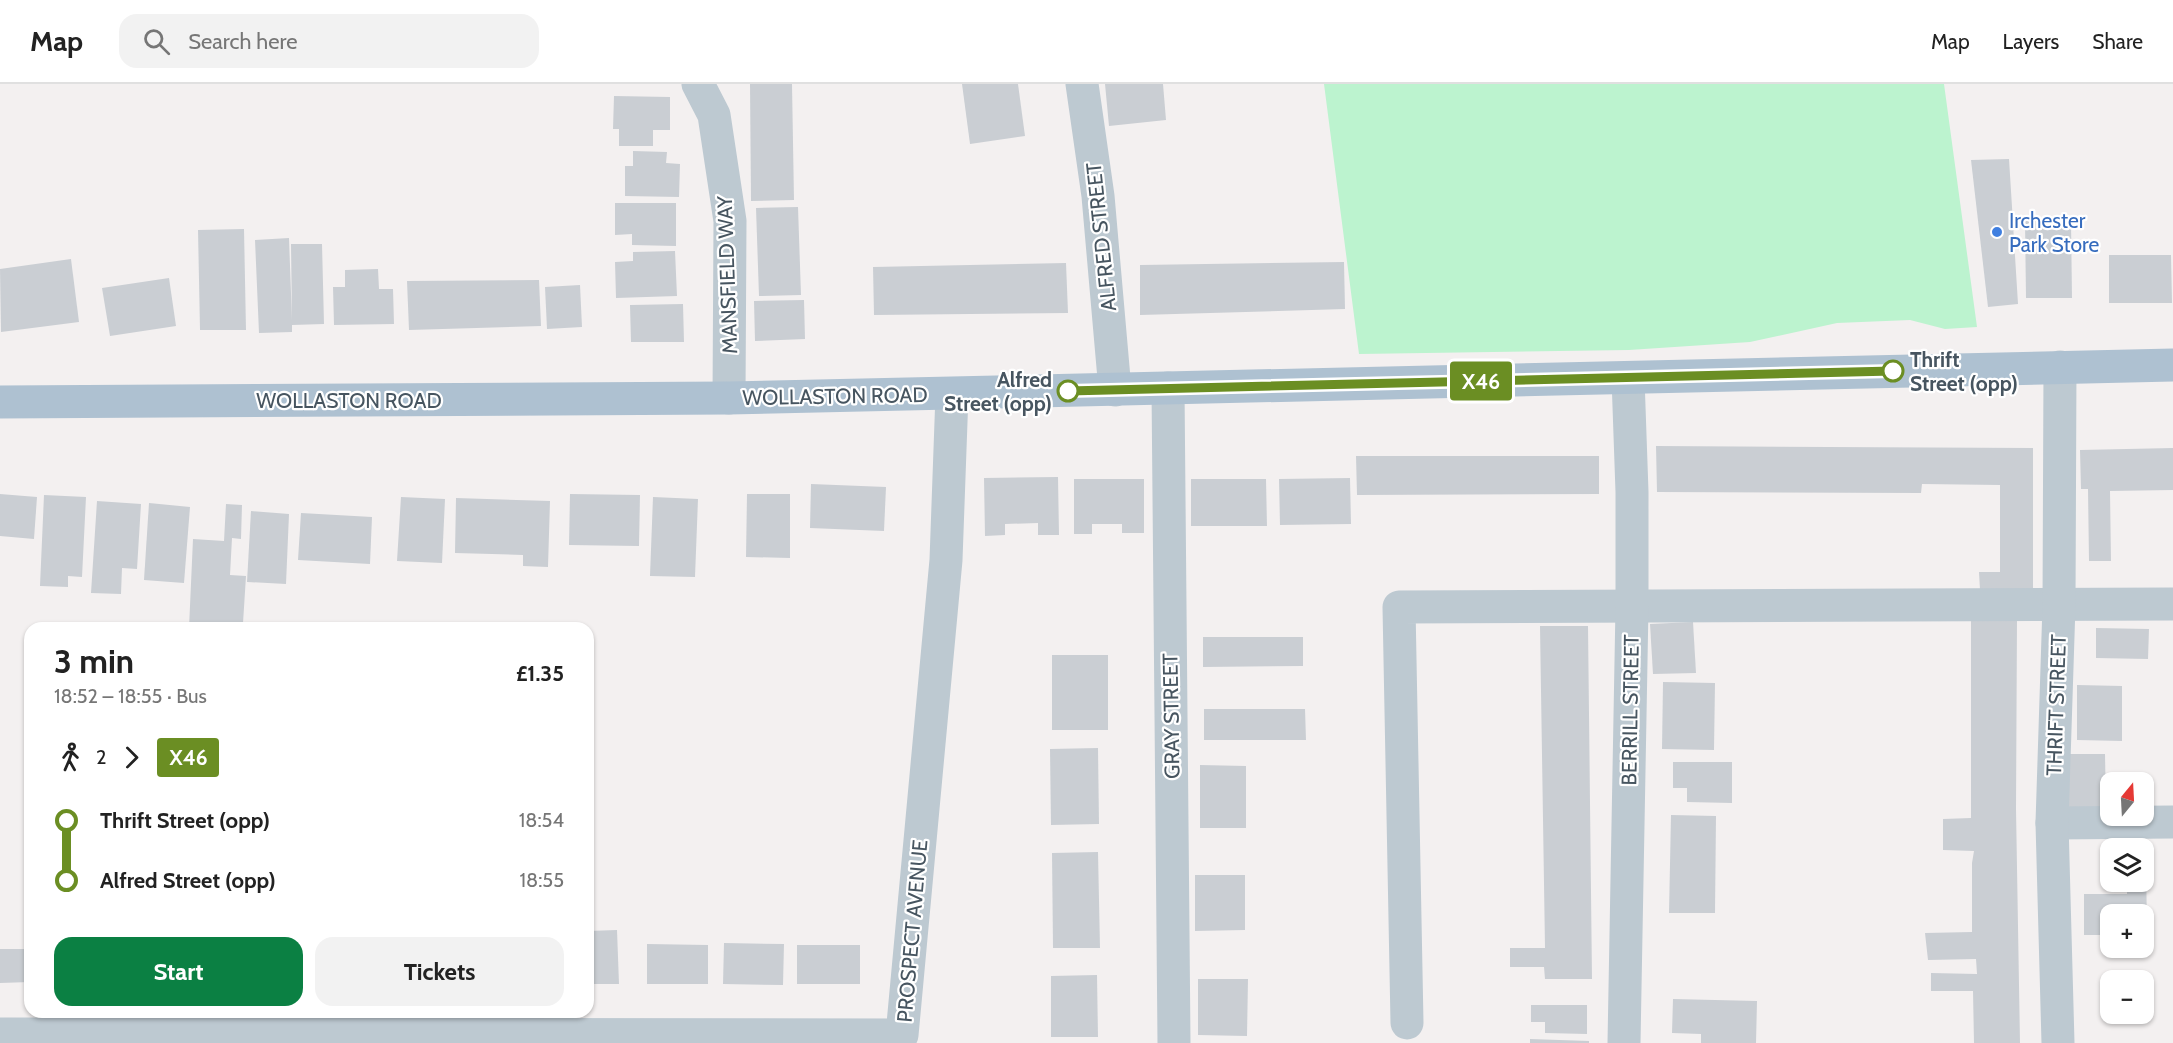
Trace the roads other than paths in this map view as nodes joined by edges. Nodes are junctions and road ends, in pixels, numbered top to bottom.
1 (698, 84) edge
2 (1082, 84) edge
3 (2173, 365) edge
4 (2060, 367) junction
5 (1628, 378) junction
6 (1168, 388) junction
7 (1115, 390) junction
8 (952, 394) junction
9 (729, 398) junction
10 (0, 402) edge
11 (2173, 604) edge
12 (2060, 605) junction
13 (1632, 607) junction
14 (2173, 822) edge
15 (2052, 823) junction
16 (1407, 1023) dead end
17 (0, 1034) edge
18 (1174, 1043) edge
19 (1624, 1043) edge
20 (2058, 1043) edge

1 - 9 street, MANSFIELD WAY
2 - 7 street, ALFRED STREET
3 - 4 main road, WOLLASTON ROAD
4 - 5 main road, WOLLASTON ROAD
4 - 12 street, THRIFT STREET
5 - 6 main road, WOLLASTON ROAD
5 - 13 street, BERRILL STREET
6 - 7 main road, WOLLASTON ROAD
6 - 18 street, GRAY STREET
7 - 8 main road, WOLLASTON ROAD
8 - 9 main road, WOLLASTON ROAD
8 - 17 street, PROSPECT AVENUE
9 - 10 main road, WOLLASTON ROAD
11 - 12 street
12 - 13 street
12 - 15 street, THRIFT STREET
13 - 16 street
13 - 19 street, BERRILL STREET
14 - 15 street
15 - 20 street, THRIFT STREET

